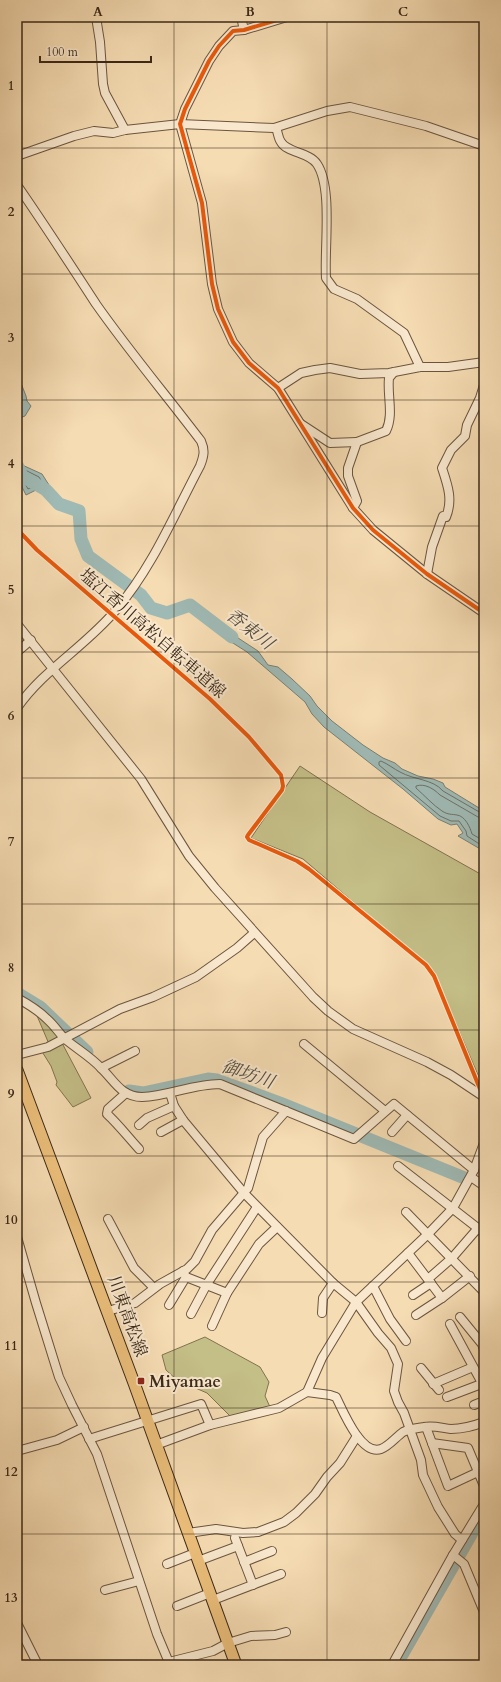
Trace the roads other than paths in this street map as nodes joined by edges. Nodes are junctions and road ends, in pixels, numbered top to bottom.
1 (96, 17) edge
2 (241, 17) edge
3 (287, 17) edge
4 (244, 30) junction
5 (180, 124) junction
6 (276, 128) junction
7 (125, 130) junction
8 (484, 146) edge
9 (17, 156) edge
10 (17, 185) edge
11 (484, 362) edge
12 (420, 367) junction
13 (394, 372) junction
14 (484, 385) edge
15 (278, 388) junction
16 (299, 422) junction
17 (357, 442) junction
18 (353, 508) junction
19 (427, 574) junction
20 (484, 612) edge
21 (17, 624) edge
22 (30, 640) junction
23 (17, 652) edge
24 (54, 668) junction
25 (17, 708) edge
26 (254, 933) junction
27 (17, 998) edge
28 (68, 1036) junction
29 (304, 1044) dead end
30 (135, 1051) dead end
31 (17, 1055) edge
32 (103, 1067) junction
33 (17, 1070) edge
34 (126, 1093) junction
35 (170, 1093) junction
36 (484, 1097) edge
37 (174, 1106) junction
38 (286, 1111) junction
39 (385, 1111) junction
40 (407, 1115) junction
41 (183, 1120) junction
42 (139, 1125) dead end
43 (161, 1132) dead end
44 (392, 1132) dead end
45 (484, 1143) edge
46 (139, 1149) dead end
47 (398, 1166) dead end
48 (473, 1174) junction
49 (484, 1186) edge
50 (244, 1193) junction
51 (257, 1207) junction
52 (453, 1208) junction
53 (406, 1212) dead end
54 (108, 1219) dead end
55 (277, 1227) junction
56 (481, 1231) edge
57 (428, 1234) junction
58 (17, 1238) edge
59 (408, 1253) junction
60 (452, 1258) junction
61 (185, 1274) junction
62 (470, 1276) junction
63 (430, 1281) junction
64 (334, 1283) junction
65 (207, 1284) junction
66 (373, 1286) junction
67 (154, 1288) junction
68 (484, 1292) edge
69 (227, 1293) junction
70 (413, 1295) dead end
71 (442, 1298) junction
72 (356, 1302) junction
73 (169, 1305) dead end
74 (108, 1311) junction
75 (322, 1313) dead end
76 (191, 1314) dead end
77 (416, 1315) dead end
78 (460, 1317) dead end
79 (450, 1324) dead end
80 (212, 1326) dead end
81 (406, 1341) dead end
82 (483, 1346) edge
83 (473, 1367) junction
84 (421, 1368) dead end
85 (483, 1383) edge
86 (307, 1392) junction
87 (447, 1397) dead end
88 (484, 1401) edge
89 (474, 1405) dead end
90 (148, 1421) junction
91 (484, 1422) edge
92 (210, 1425) junction
93 (84, 1427) junction
94 (426, 1427) junction
95 (410, 1430) junction
96 (356, 1436) junction
97 (90, 1439) junction
98 (432, 1443) junction
99 (156, 1445) junction
100 (17, 1451) edge
101 (478, 1472) junction
102 (484, 1486) edge
103 (484, 1504) edge
104 (188, 1533) junction
105 (462, 1540) junction
106 (272, 1551) dead end
107 (453, 1556) junction
108 (197, 1557) junction
109 (244, 1562) junction
110 (168, 1564) dead end
111 (281, 1574) dead end
112 (139, 1581) junction
113 (253, 1585) junction
114 (105, 1590) dead end
115 (211, 1597) junction
116 (177, 1606) dead end
117 (484, 1612) edge
118 (17, 1623) edge
119 (286, 1632) dead end
120 (228, 1642) junction
121 (170, 1663) edge
122 (393, 1664) edge
123 (38, 1665) edge
124 (236, 1665) edge

1 - 7 street
2 - 4 street
3 - 4 street
4 - 5 street
5 - 6 street
5 - 7 street
5 - 15 street
6 - 8 street
6 - 12 street
7 - 9 street
10 - 24 street
11 - 12 street
12 - 13 street
13 - 15 street
13 - 17 street
14 - 19 street
15 - 16 street
16 - 17 street
16 - 18 street
17 - 18 street
18 - 19 street
19 - 20 street
21 - 22 street
22 - 23 street
22 - 24 street
24 - 25 street
24 - 26 street
26 - 28 street
26 - 36 street
27 - 28 street
28 - 31 street
28 - 32 street
29 - 39 street
30 - 32 street
32 - 34 street
33 - 74 main road, 川東高松線
34 - 35 street
34 - 46 street
35 - 37 street
35 - 38 street
37 - 41 street
37 - 42 street
38 - 39 street
38 - 50 street
39 - 40 street
40 - 44 street
40 - 48 street
41 - 43 street
41 - 50 street
45 - 48 street
47 - 52 street
48 - 49 street
48 - 52 street
50 - 51 street
50 - 61 street
51 - 55 street
51 - 65 street
52 - 56 street
52 - 57 street
53 - 57 street
54 - 67 street
55 - 64 street
55 - 69 street
56 - 60 street
57 - 59 street
57 - 60 street
58 - 93 street
59 - 63 street
59 - 66 street
60 - 62 street
60 - 63 street
61 - 65 street
61 - 67 street
61 - 73 street
62 - 68 street
62 - 71 street
63 - 70 street
63 - 71 street
64 - 72 street
64 - 75 street
65 - 69 street
65 - 76 street
66 - 72 street
66 - 81 street
67 - 74 street
69 - 80 street
71 - 77 street
72 - 86 street
72 - 95 street
74 - 90 main road, 川東高松線
78 - 82 street
79 - 83 street
83 - 84 street
83 - 85 street
85 - 87 street
86 - 92 street
86 - 96 street
88 - 89 street
90 - 92 street
90 - 97 street
90 - 99 main road, 川東高松線
91 - 94 street
92 - 99 street
93 - 97 street
93 - 100 street
94 - 95 street
94 - 98 street
95 - 96 street
95 - 105 street
96 - 104 street
97 - 112 street
98 - 101 street
98 - 101 street
99 - 104 main road, 川東高松線
101 - 102 street
103 - 105 street
104 - 108 main road, 川東高松線
105 - 107 street
106 - 109 street
107 - 117 street
107 - 122 street
108 - 109 street
108 - 110 street
108 - 115 main road, 川東高松線
109 - 113 street
111 - 113 street
112 - 114 street
112 - 121 street
113 - 115 street
115 - 116 street
115 - 120 main road, 川東高松線
118 - 123 street
119 - 120 street
120 - 121 street
120 - 124 main road, 川東高松線

